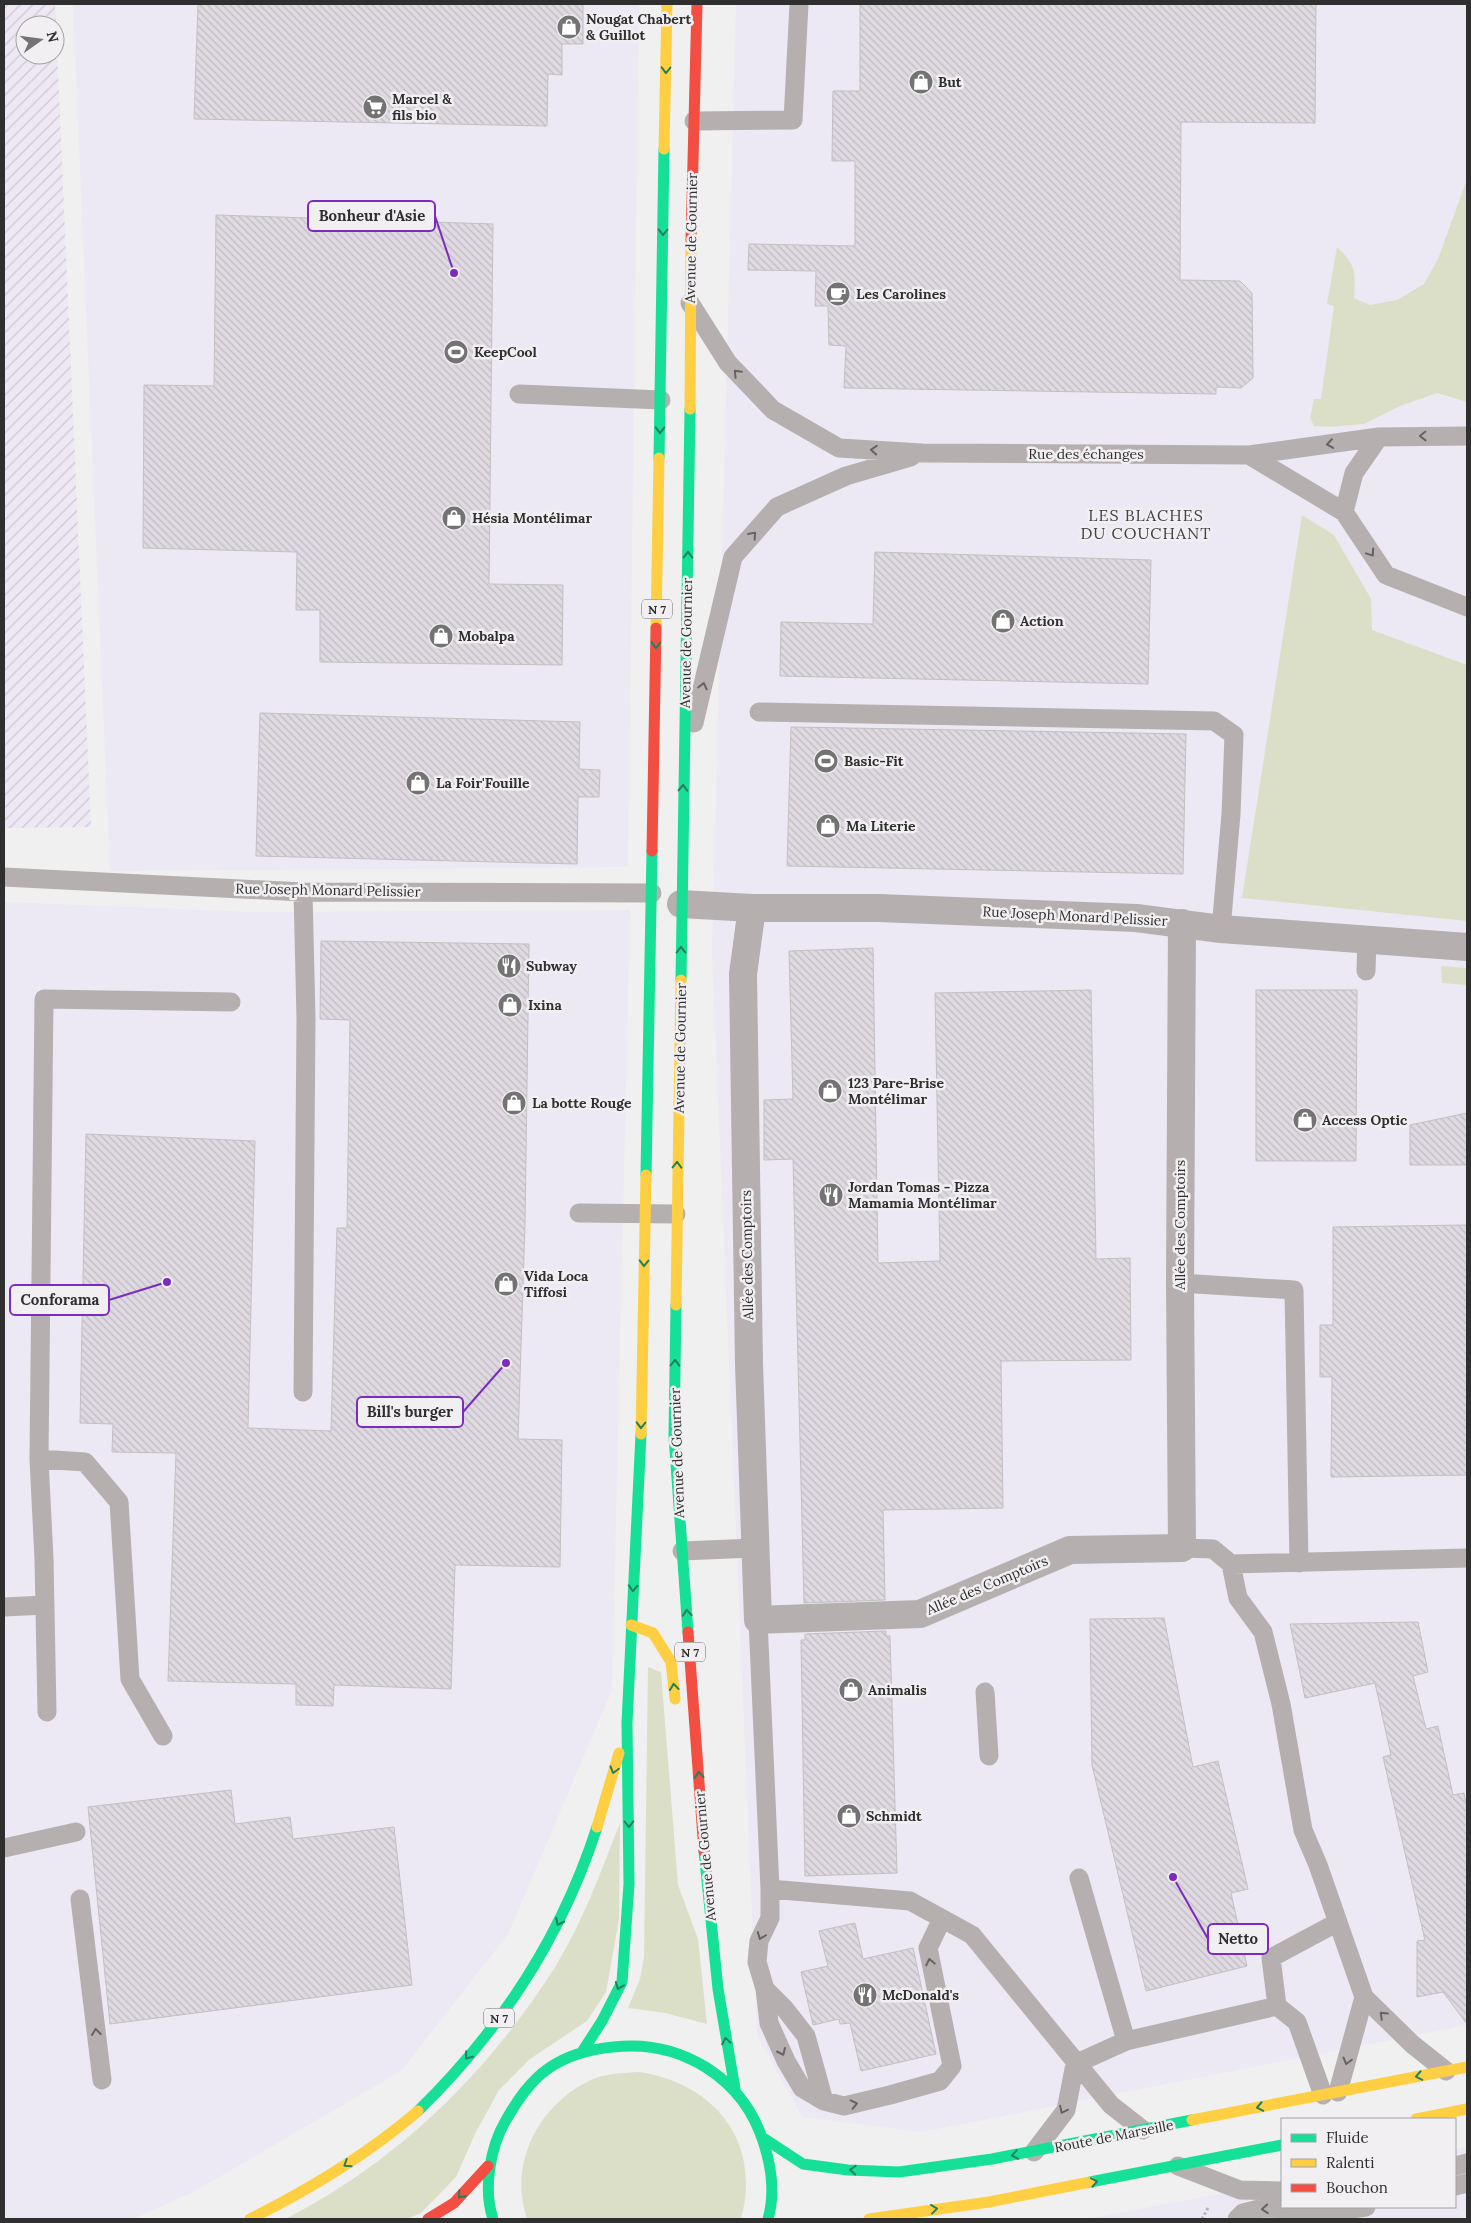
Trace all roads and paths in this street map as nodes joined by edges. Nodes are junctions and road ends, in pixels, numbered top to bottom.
1 (667, 4) edge
2 (697, 4) edge
3 (799, 4) edge
4 (694, 121) junction
5 (690, 302) junction
6 (519, 394) dead end
7 (661, 400) junction
8 (1467, 436) edge
9 (1379, 437) junction
10 (922, 454) junction
11 (1250, 455) junction
12 (1344, 512) junction
13 (1467, 607) edge
14 (759, 712) dead end
15 (684, 768) junction
16 (4, 877) edge
17 (303, 892) junction
18 (652, 893) junction
19 (681, 904) junction
20 (752, 908) junction
21 (1182, 923) junction
22 (1221, 928) junction
23 (1367, 939) junction
24 (1467, 946) edge
25 (1366, 971) dead end
26 (231, 1002) dead end
27 (580, 1213) dead end
28 (645, 1214) junction
29 (676, 1214) junction
30 (1180, 1283) junction
31 (303, 1392) dead end
32 (39, 1459) junction
33 (754, 1548) junction
34 (1182, 1548) junction
35 (682, 1551) junction
36 (1467, 1558) edge
37 (1299, 1562) junction
38 (1231, 1564) junction
39 (45, 1605) junction
40 (4, 1607) edge
41 (758, 1620) junction
42 (631, 1625) junction
43 (985, 1692) dead end
44 (676, 1711) dead end
45 (48, 1712) dead end
46 (627, 1723) junction
47 (163, 1736) dead end
48 (989, 1756) dead end
49 (76, 1832) dead end
50 (4, 1848) edge
51 (695, 1855) dead end
52 (705, 1870) junction
53 (1079, 1878) dead end
54 (770, 1890) junction
55 (80, 1898) dead end
56 (942, 1919) junction
57 (1338, 1922) junction
58 (765, 1988) junction
59 (1364, 1997) junction
60 (1277, 2006) junction
61 (1126, 2041) junction
62 (582, 2052) junction
63 (1075, 2064) junction
64 (1467, 2067) edge
65 (1446, 2071) junction
66 (102, 2080) dead end
67 (734, 2089) junction
68 (1331, 2094) junction
69 (824, 2101) junction
70 (1467, 2109) edge
71 (1421, 2118) edge
72 (1143, 2130) junction
73 (765, 2139) junction
74 (1281, 2145) edge
75 (1034, 2152) junction
76 (488, 2166) junction
77 (1177, 2166) junction
78 (1281, 2190) edge
79 (1356, 2208) edge
80 (250, 2219) edge
81 (428, 2219) edge
82 (493, 2219) edge
83 (768, 2219) edge
84 (869, 2219) edge
85 (1237, 2219) edge

1 -> 7 main road, Avenue de Gournier / N 7
2 - 4 main road, Avenue de Gournier / N 7
3 - 4 lane
4 - 5 main road, Avenue de Gournier / N 7
10 -> 5 lane
15 -> 5 main road, Avenue de Gournier / N 7
6 - 7 lane
7 -> 18 main road, Avenue de Gournier / N 7
8 -> 9 lane, Rue des échanges
9 -> 11 lane, Rue des échanges
9 - 12 lane
10 - 11 lane, Rue des échanges
15 -> 10 lane
11 - 12 lane
12 -> 13 lane
14 - 22 lane
19 -> 15 main road, Avenue de Gournier / N 7
16 - 17 lane, Rue Joseph Monard Pelissier
17 - 18 lane, Rue Joseph Monard Pelissier
17 - 31 lane
18 - 28 main road, Avenue de Gournier / N 7
19 - 20 street, Rue Joseph Monard Pelissier
29 -> 19 main road, Avenue de Gournier / N 7
20 - 21 street, Rue Joseph Monard Pelissier
20 - 33 street, Allée des Comptoirs
21 - 22 street, Rue Joseph Monard Pelissier
21 - 30 street, Allée des Comptoirs
22 - 23 street, Rue Joseph Monard Pelissier
23 - 24 street, Rue Joseph Monard Pelissier
23 - 25 lane
26 - 32 lane
27 - 28 lane
28 - 29 lane
28 -> 42 main road, Avenue de Gournier / N 7
35 -> 29 main road, Avenue de Gournier / N 7
30 - 34 street, Allée des Comptoirs
30 - 37 lane
32 - 39 lane
32 - 47 lane
33 - 35 lane
33 - 41 street, Allée des Comptoirs
34 - 38 lane
34 - 41 street, Allée des Comptoirs
52 -> 35 main road, Avenue de Gournier / N 7
36 - 37 lane
37 - 38 lane
38 - 57 lane
39 - 40 lane
39 - 45 lane
41 - 54 lane
44 -> 42 main road
42 - 46 main road, Avenue de Gournier / N 7
43 - 48 lane
46 -> 62 main road, Avenue de Gournier
46 -> 80 main road, N 7
49 - 50 lane
51 - 52 main road
67 -> 52 main road, Avenue de Gournier / N 7
53 - 61 lane
54 - 56 lane
54 -> 58 lane
66 -> 55 lane
56 - 63 lane
69 -> 56 lane
57 - 59 lane
57 - 60 lane
58 - 69 lane
58 -> 69 lane
65 -> 59 lane
59 -> 68 lane
60 - 61 lane
60 - 68 lane
61 - 63 lane
62 - 67 main road
62 - 76 main road
63 - 72 lane
63 -> 75 lane
64 - 65 main road, Route de Marseille
65 -> 68 main road, Route de Marseille
67 - 73 main road
68 -> 72 main road, Route de Marseille
70 - 71 main road
72 - 75 main road, Route de Marseille
75 -> 73 main road, Route de Marseille
73 - 83 main road
74 - 77 main road
76 -> 81 main road
76 - 82 main road
77 - 78 lane
84 -> 77 main road
79 -> 85 lane

